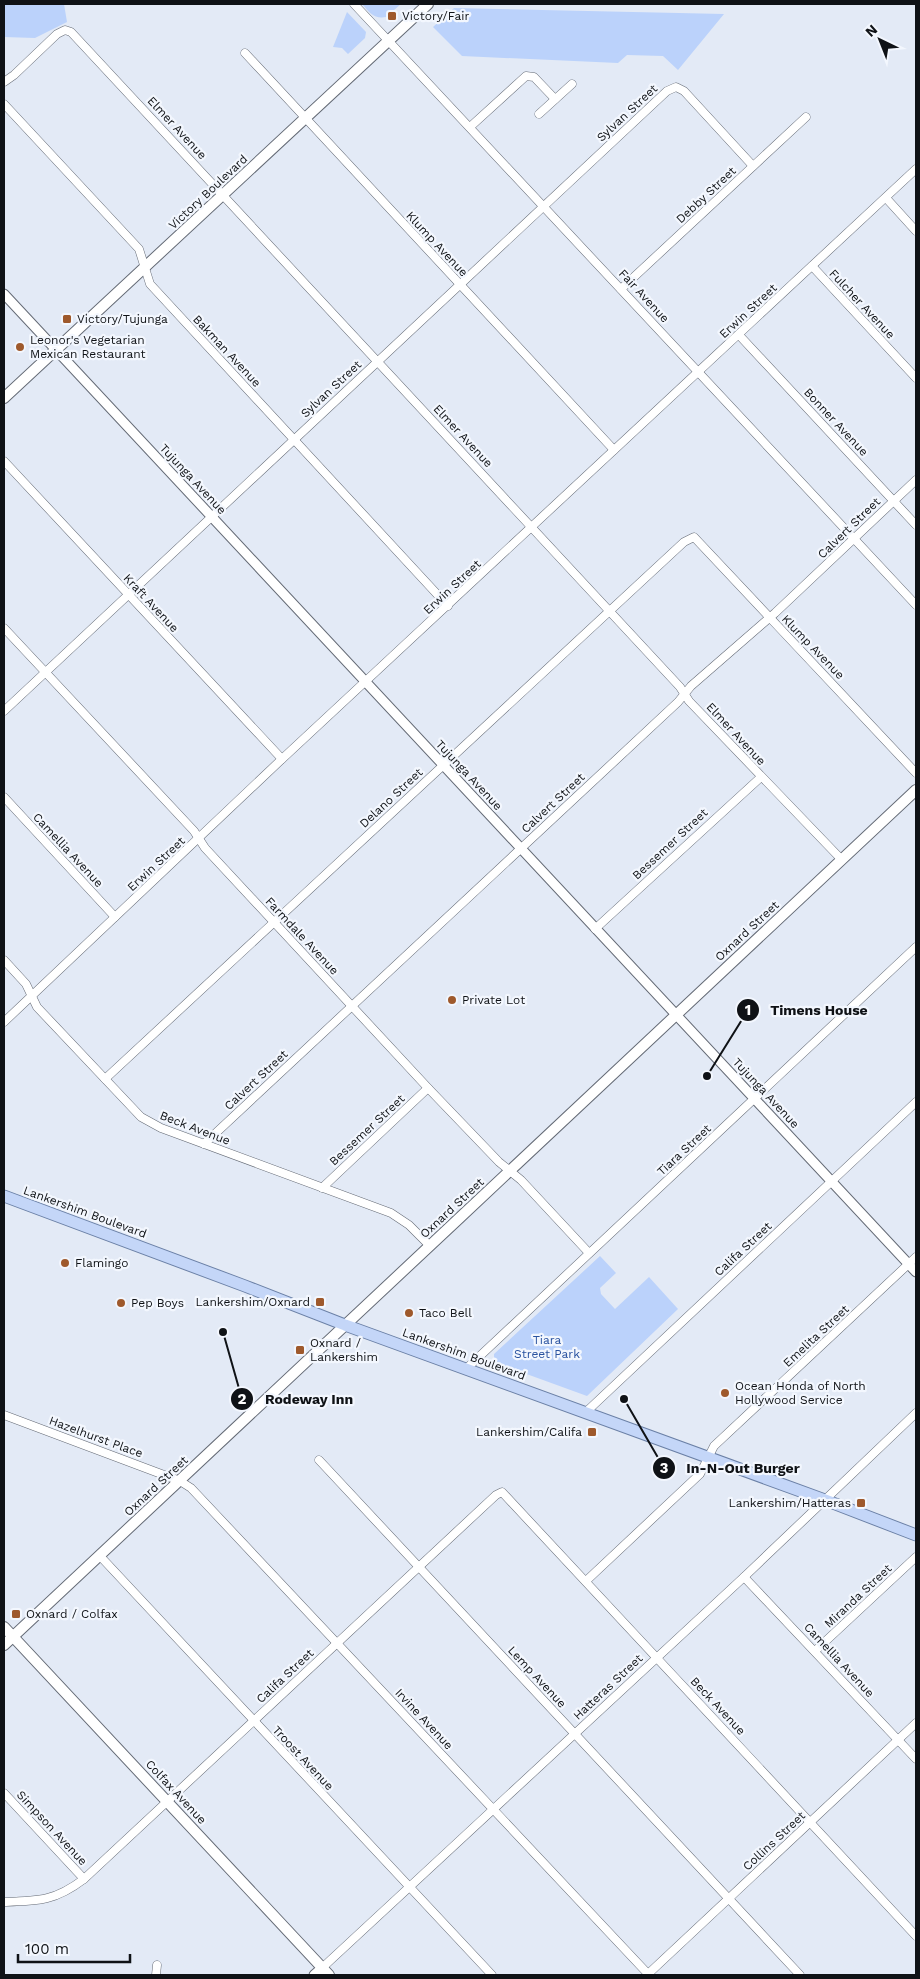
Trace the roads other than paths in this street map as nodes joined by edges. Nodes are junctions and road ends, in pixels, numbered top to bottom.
1 (354, 4) edge
2 (428, 4) edge
3 (389, 41) junction
4 (245, 53) dead end
5 (4, 82) edge
6 (572, 84) dead end
7 (555, 99) junction
8 (4, 104) edge
9 (539, 114) dead end
10 (806, 117) dead end
11 (305, 119) junction
12 (470, 128) junction
13 (753, 166) junction
14 (916, 170) edge
15 (223, 194) junction
16 (886, 198) junction
17 (544, 206) junction
18 (916, 231) edge
19 (812, 266) junction
20 (145, 267) junction
21 (460, 284) junction
22 (621, 289) junction
23 (4, 294) edge
24 (739, 334) junction
25 (56, 350) junction
26 (378, 362) junction
27 (699, 372) junction
28 (916, 378) edge
29 (4, 398) edge
30 (294, 439) junction
31 (614, 450) junction
32 (4, 461) edge
33 (916, 480) edge
34 (894, 501) junction
35 (211, 517) junction
36 (916, 525) edge
37 (532, 527) junction
38 (694, 537) joint
39 (854, 539) junction
40 (128, 594) junction
41 (916, 605) edge
42 (448, 606) junction
43 (610, 611) junction
44 (769, 617) junction
45 (4, 628) edge
46 (45, 672) junction
47 (366, 682) junction
48 (685, 694) junction
49 (4, 711) edge
50 (282, 760) junction
51 (443, 765) junction
52 (916, 772) edge
53 (761, 777) junction
54 (916, 790) edge
55 (4, 798) edge
56 (199, 839) junction
57 (521, 848) junction
58 (842, 859) junction
59 (115, 917) junction
60 (274, 922) junction
61 (596, 929) junction
62 (916, 947) edge
63 (4, 960) edge
64 (31, 995) junction
65 (351, 1006) junction
66 (675, 1014) junction
67 (4, 1022) edge
68 (106, 1079) junction
69 (428, 1088) junction
70 (754, 1099) junction
71 (916, 1102) edge
72 (204, 1144) junction
73 (509, 1171) junction
74 (832, 1181) junction
75 (322, 1188) junction
76 (4, 1196) edge
77 (430, 1246) junction
78 (590, 1253) junction
79 (916, 1257) edge
80 (909, 1264) junction
81 (916, 1272) edge
82 (345, 1325) junction
83 (466, 1368) junction
84 (586, 1413) junction
85 (916, 1413) edge
86 (4, 1415) edge
87 (708, 1458) junction
88 (319, 1460) dead end
89 (180, 1481) junction
90 (502, 1492) joint
91 (825, 1500) junction
92 (916, 1535) edge
93 (100, 1556) junction
94 (916, 1557) edge
95 (418, 1567) junction
96 (744, 1577) junction
97 (586, 1581) junction
98 (4, 1627) edge
99 (14, 1636) junction
100 (337, 1643) junction
101 (4, 1645) edge
102 (815, 1651) junction
103 (658, 1658) junction
104 (253, 1721) junction
105 (916, 1723) edge
106 (575, 1734) junction
107 (899, 1740) junction
108 (916, 1759) edge
109 (4, 1793) edge
110 (167, 1801) junction
111 (493, 1810) junction
112 (811, 1822) junction
113 (84, 1879) junction
114 (409, 1887) junction
115 (729, 1899) junction
116 (4, 1902) edge
117 (916, 1936) edge
118 (157, 1965) dead end
119 (326, 1971) edge
120 (156, 1975) edge
121 (314, 1975) edge
122 (492, 1975) edge
123 (648, 1975) edge
124 (800, 1975) edge

1 - 3 street, Fair Avenue
2 - 3 main road, Victory Boulevard
3 - 11 main road, Victory Boulevard
3 - 12 street, Fair Avenue
4 - 11 street, Klump Avenue
5 - 15 street, Elmer Avenue
6 - 7 street
7 - 9 street
7 - 12 street
8 - 20 street, Bakman Avenue
10 - 13 street, Debby Street
11 - 15 main road, Victory Boulevard
11 - 21 street, Klump Avenue
12 - 17 street, Fair Avenue
13 - 17 street, Sylvan Street
13 - 22 street, Debby Street
14 - 16 street, Erwin Street
15 - 20 main road, Victory Boulevard
15 - 26 street, Elmer Avenue
16 - 18 street
16 - 19 street, Erwin Street
17 - 21 street, Sylvan Street
17 - 22 street, Fair Avenue
19 - 24 street, Erwin Street
19 - 28 street, Fulcher Avenue
20 - 25 main road, Victory Boulevard
20 - 30 street, Bakman Avenue
21 - 26 street, Sylvan Street
21 - 31 street, Klump Avenue
22 - 27 street, Fair Avenue
23 - 25 street, Tujunga Avenue
24 - 27 street, Erwin Street
24 - 34 street, Bonner Avenue
25 - 29 main road, Victory Boulevard
25 - 35 street, Tujunga Avenue
26 - 30 street, Sylvan Street
26 - 37 street, Elmer Avenue
27 - 31 street, Erwin Street
27 - 39 street, Fair Avenue
30 - 35 street, Sylvan Street
30 - 42 street, Bakman Avenue
31 - 37 street, Erwin Street
32 - 40 street, Kraft Avenue
33 - 34 street, Calvert Street
34 - 36 street, Bonner Avenue
34 - 39 street, Calvert Street
35 - 40 street, Sylvan Street
35 - 47 street, Tujunga Avenue
37 - 42 street, Erwin Street
37 - 43 street, Elmer Avenue
38 - 43 street, Delano Street
38 - 44 street, Klump Avenue
39 - 41 street, Fair Avenue
39 - 44 street, Calvert Street
40 - 46 street, Sylvan Street
40 - 50 street, Kraft Avenue
42 - 47 street, Erwin Street
43 - 48 street, Elmer Avenue
43 - 51 street, Delano Street
44 - 48 street, Calvert Street
44 - 52 street, Klump Avenue
45 - 46 street, Farmdale Avenue
46 - 49 street, Sylvan Street
46 - 56 street, Farmdale Avenue
47 - 50 street, Erwin Street
47 - 51 street, Tujunga Avenue
48 - 53 street, Elmer Avenue
48 - 57 street, Calvert Street
50 - 56 street, Erwin Street
51 - 57 street, Tujunga Avenue
51 - 60 street, Delano Street
53 - 58 street, Elmer Avenue
53 - 61 street, Bessemer Street
54 - 58 main road, Oxnard Street
55 - 59 street, Camellia Avenue
56 - 59 street, Erwin Street
56 - 60 street, Farmdale Avenue
57 - 61 street, Tujunga Avenue
57 - 65 street, Calvert Street
58 - 66 main road, Oxnard Street
59 - 64 street, Erwin Street
60 - 65 street, Farmdale Avenue
60 - 68 street, Delano Street
61 - 66 street, Tujunga Avenue
62 - 70 street, Tiara Street
63 - 64 street, Beck Avenue
64 - 67 street, Erwin Street
64 - 68 street, Beck Avenue
65 - 69 street, Farmdale Avenue
65 - 72 street, Calvert Street
66 - 70 street, Tujunga Avenue
66 - 73 main road, Oxnard Street
68 - 72 street, Beck Avenue
69 - 73 street, Farmdale Avenue
69 - 75 street, Bessemer Street
70 - 74 street, Tujunga Avenue
70 - 78 street, Tiara Street
71 - 74 street, Califa Street
72 - 75 street, Beck Avenue
73 - 77 main road, Oxnard Street
73 - 78 street, Farmdale Avenue
74 - 80 street, Tujunga Avenue
74 - 84 street, Califa Street
75 - 77 street, Beck Avenue
76 - 82 main road, Lankershim Boulevard
77 - 82 main road, Oxnard Street
78 - 83 street, Tiara Street
79 - 80 street, Emelita Street
80 - 81 street, Tujunga Avenue
80 - 87 street, Emelita Street
82 - 83 main road, Lankershim Boulevard
82 - 89 main road, Oxnard Street
83 - 84 main road, Lankershim Boulevard
84 - 87 main road, Lankershim Boulevard
85 - 91 street, Hatteras Street
86 - 89 street, Hazelhurst Place
87 - 91 main road, Lankershim Boulevard
87 - 97 street, Emelita Street
88 - 95 street, Lemp Avenue
89 - 93 main road, Oxnard Street
89 - 100 street, Irvine Avenue
90 - 95 street, Califa Street
90 - 97 street, Beck Avenue
91 - 92 main road, Lankershim Boulevard
91 - 96 street, Hatteras Street
93 - 99 main road, Oxnard Street
93 - 104 street, Troost Avenue
94 - 102 street, Miranda Street
95 - 100 street, Califa Street
95 - 106 street, Lemp Avenue
96 - 102 street, Camellia Avenue
96 - 103 street, Hatteras Street
97 - 103 street, Beck Avenue
98 - 99 main road, Colfax Avenue
99 - 101 main road, Oxnard Street
99 - 110 main road, Colfax Avenue
100 - 104 street, Califa Street
100 - 111 street, Irvine Avenue
102 - 107 street, Camellia Avenue
103 - 106 street, Hatteras Street
103 - 112 street, Beck Avenue
104 - 110 street, Califa Street
104 - 114 street, Troost Avenue
105 - 107 street, Collins Street
106 - 111 street, Hatteras Street
106 - 115 street, Lemp Avenue
107 - 108 street, Camellia Avenue
107 - 112 street, Collins Street
109 - 113 street, Simpson Avenue
110 - 113 street, Califa Street
110 - 119 main road, Colfax Avenue
111 - 114 street, Hatteras Street
111 - 123 street, Irvine Avenue
112 - 115 street, Collins Street
112 - 117 street, Beck Avenue
113 - 116 street, Califa Street
114 - 119 street, Hatteras Street
114 - 122 street, Troost Avenue
115 - 123 street, Collins Street
115 - 124 street, Lemp Avenue
118 - 120 street
119 - 121 street, Hatteras Street

